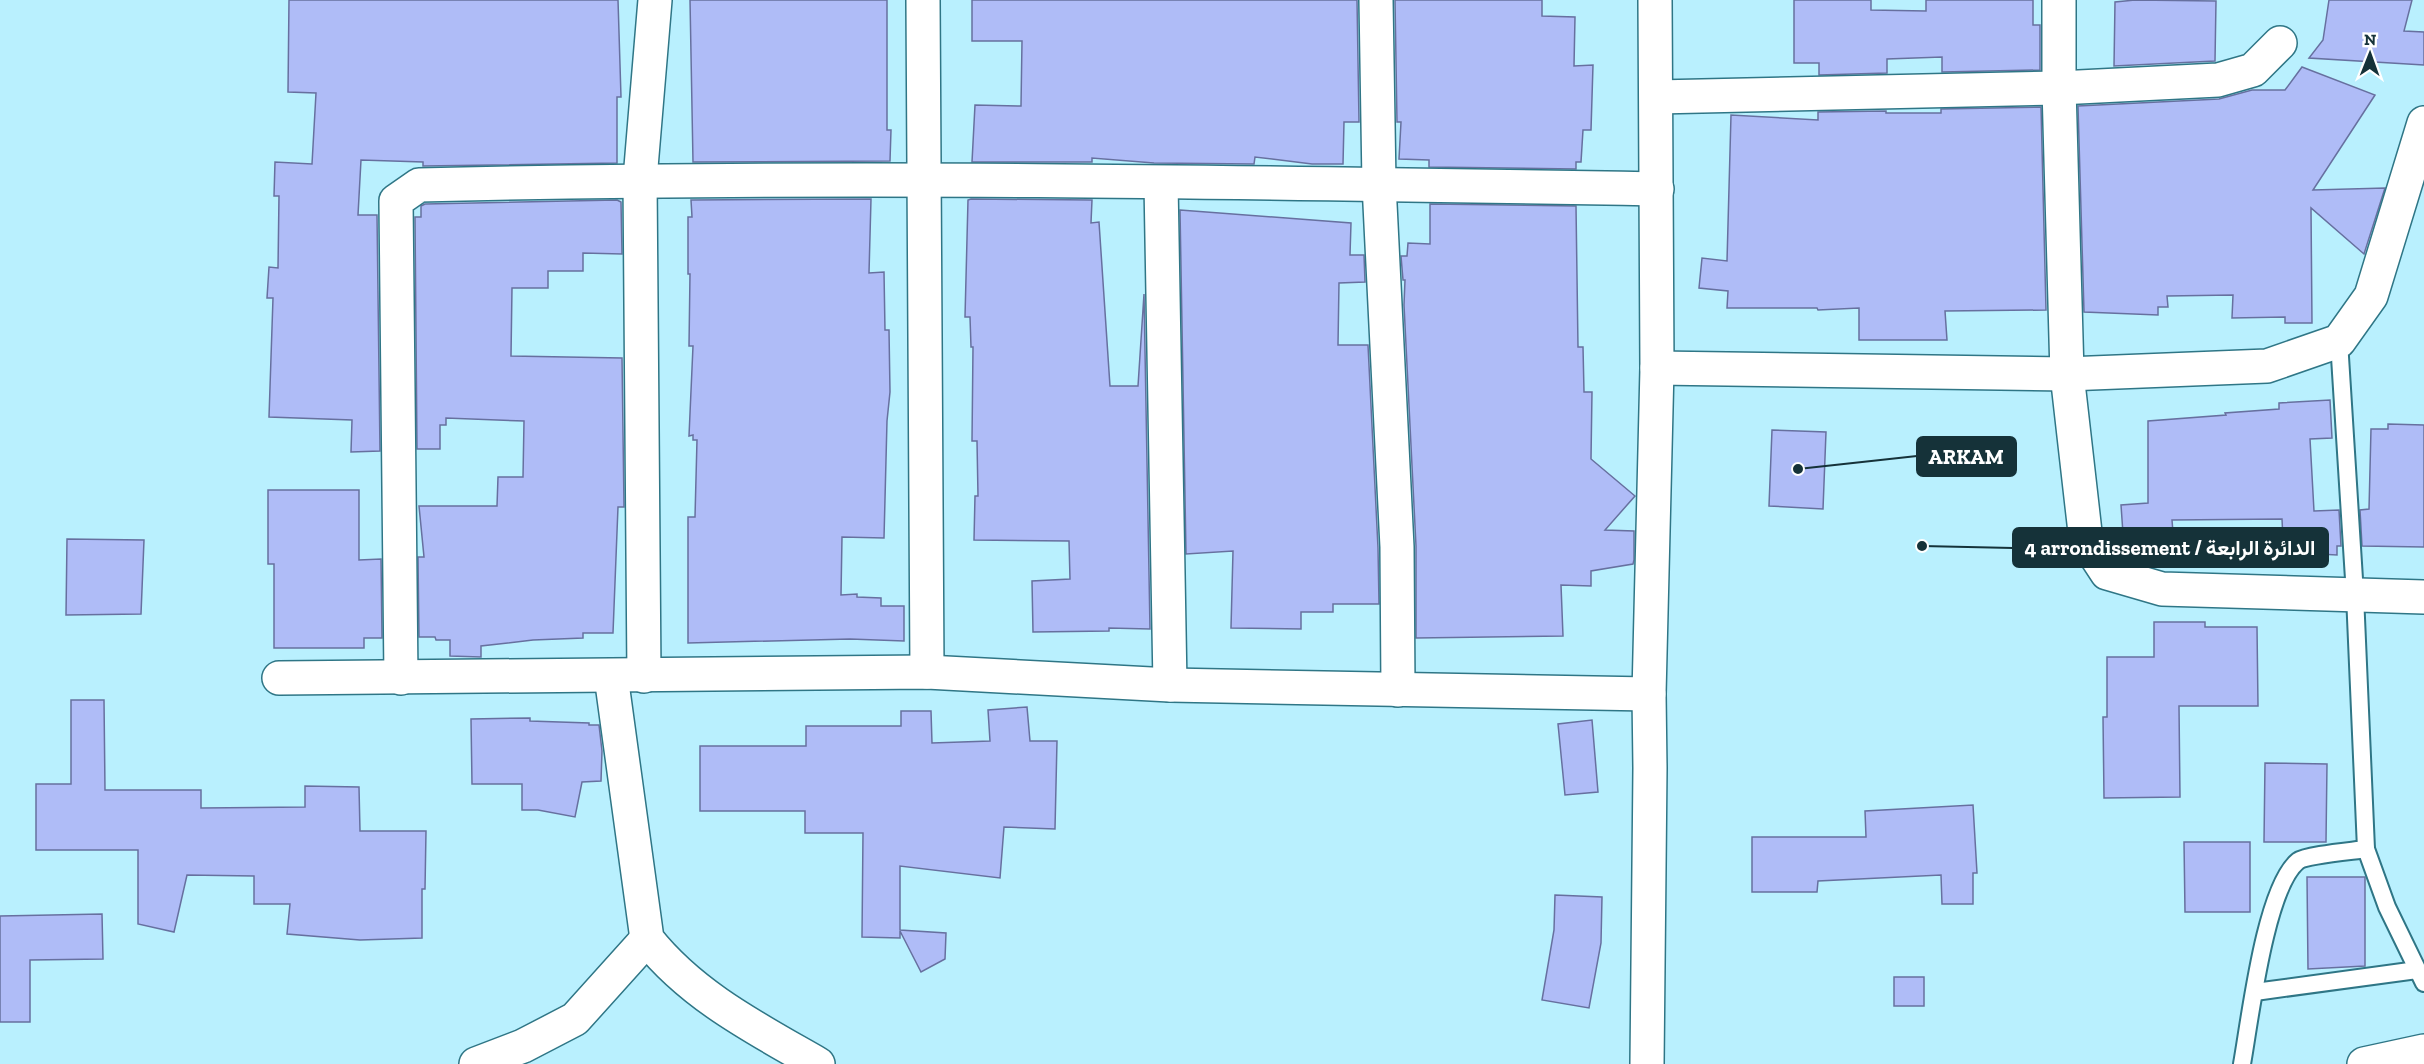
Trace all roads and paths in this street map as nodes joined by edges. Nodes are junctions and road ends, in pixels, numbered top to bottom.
1 (655, 0) edge
2 (923, 0) edge
3 (1376, 0) edge
4 (1655, 0) edge
5 (2059, 0) edge
6 (2280, 43) dead end
7 (2059, 88) junction
8 (1657, 97) junction
9 (2424, 123) edge
10 (640, 180) junction
11 (923, 182) junction
12 (1161, 183) junction
13 (1379, 184) junction
14 (1657, 189) junction
15 (2339, 341) junction
16 (1658, 368) junction
17 (2067, 374) junction
18 (2355, 595) junction
19 (2424, 597) edge
20 (927, 672) junction
21 (611, 676) junction
22 (644, 676) junction
23 (279, 678) dead end
24 (401, 678) junction
25 (1170, 686) junction
26 (1398, 690) junction
27 (1649, 694) junction
28 (2366, 849) junction
29 (647, 939) junction
30 (2421, 977) edge
31 (2255, 992) junction
32 (2424, 1051) edge
33 (476, 1064) edge
34 (818, 1064) edge
35 (1647, 1064) edge
36 (2242, 1064) edge
37 (2364, 1064) edge

1 - 10 street
2 - 11 street
3 - 13 street
4 - 8 street
5 - 7 street
6 - 7 street
7 - 8 street
7 - 17 street
8 - 14 street
9 - 15 street
10 - 11 street
10 - 22 street
10 - 24 street
11 - 12 street
11 - 20 street
12 - 13 street
12 - 25 street
13 - 14 street
13 - 26 street
14 - 16 street
15 - 17 street
15 - 18 lane
16 - 17 street
16 - 27 street
17 - 18 street
18 - 19 street
18 - 28 lane
20 - 22 street
20 - 25 street
21 - 22 street
21 - 24 street
21 - 29 street
23 - 24 street
25 - 26 street
26 - 27 street
27 - 35 street
28 - 30 lane
28 - 31 lane
29 - 33 street
29 - 34 street
30 - 31 lane
31 - 36 lane
32 - 37 street

